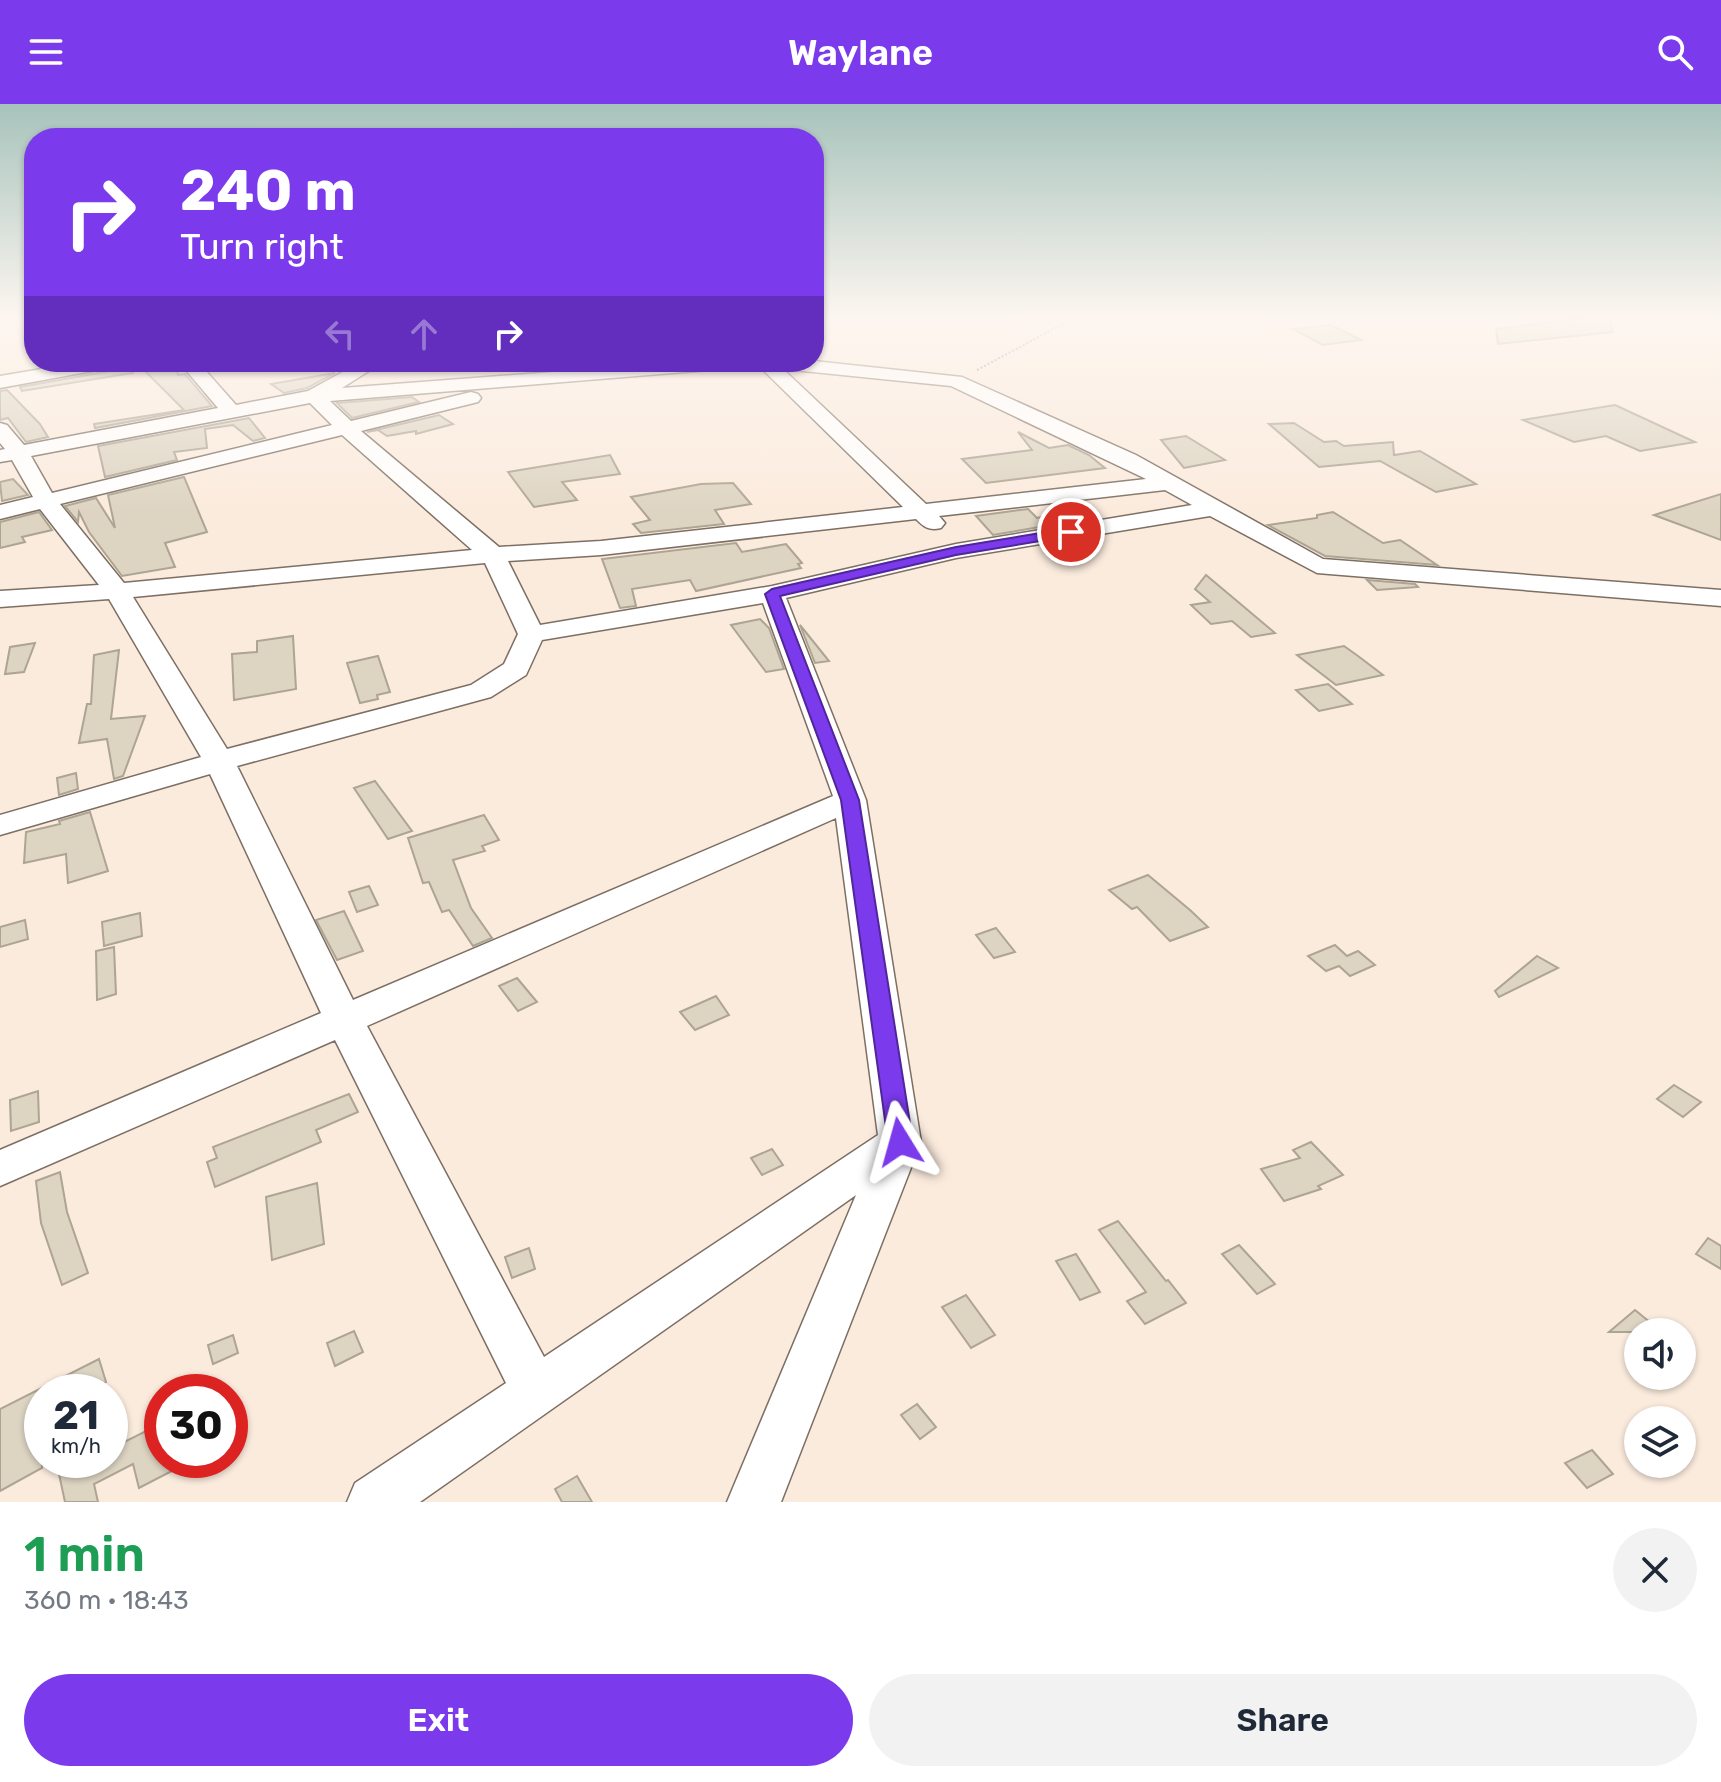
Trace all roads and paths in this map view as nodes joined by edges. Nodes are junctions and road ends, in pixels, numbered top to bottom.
1 (206, 383) edge
2 (337, 383) edge
3 (465, 383) edge
4 (536, 383) edge
5 (790, 383) edge
6 (960, 383) edge
7 (314, 396) junction
8 (231, 412) junction
9 (347, 429) junction
10 (6, 446) edge
11 (1169, 483) junction
12 (46, 501) junction
13 (1215, 508) junction
14 (924, 511) junction
15 (0, 512) edge
16 (956, 551) junction
17 (493, 555) junction
18 (117, 591) junction
19 (772, 594) junction
20 (1721, 598) edge
21 (0, 599) edge
22 (531, 634) junction
23 (219, 761) junction
24 (850, 800) junction
25 (0, 825) edge
26 (344, 1020) junction
27 (900, 1142) junction
28 (0, 1169) edge
29 (536, 1391) junction
30 (374, 1502) edge
31 (754, 1502) edge

1 - 8 street
2 - 7 street
3 - 7 street
4 - 9 street
5 - 14 street
6 - 11 street
7 - 8 street
7 - 9 street
8 - 10 street
9 - 12 street
9 - 17 street
10 - 12 street
11 - 13 street
11 - 14 street
12 - 15 street
12 - 18 street
13 - 16 street
13 - 20 street
14 - 16 street
14 - 17 street
16 - 19 street
17 - 18 street
17 - 22 street
18 - 21 street
18 - 23 street
19 - 22 street
19 - 24 street
22 - 23 street
23 - 25 street
23 - 26 street
24 - 26 street
24 - 27 street
26 - 28 street
26 - 29 street
27 - 29 street
27 - 31 street
29 - 30 street

